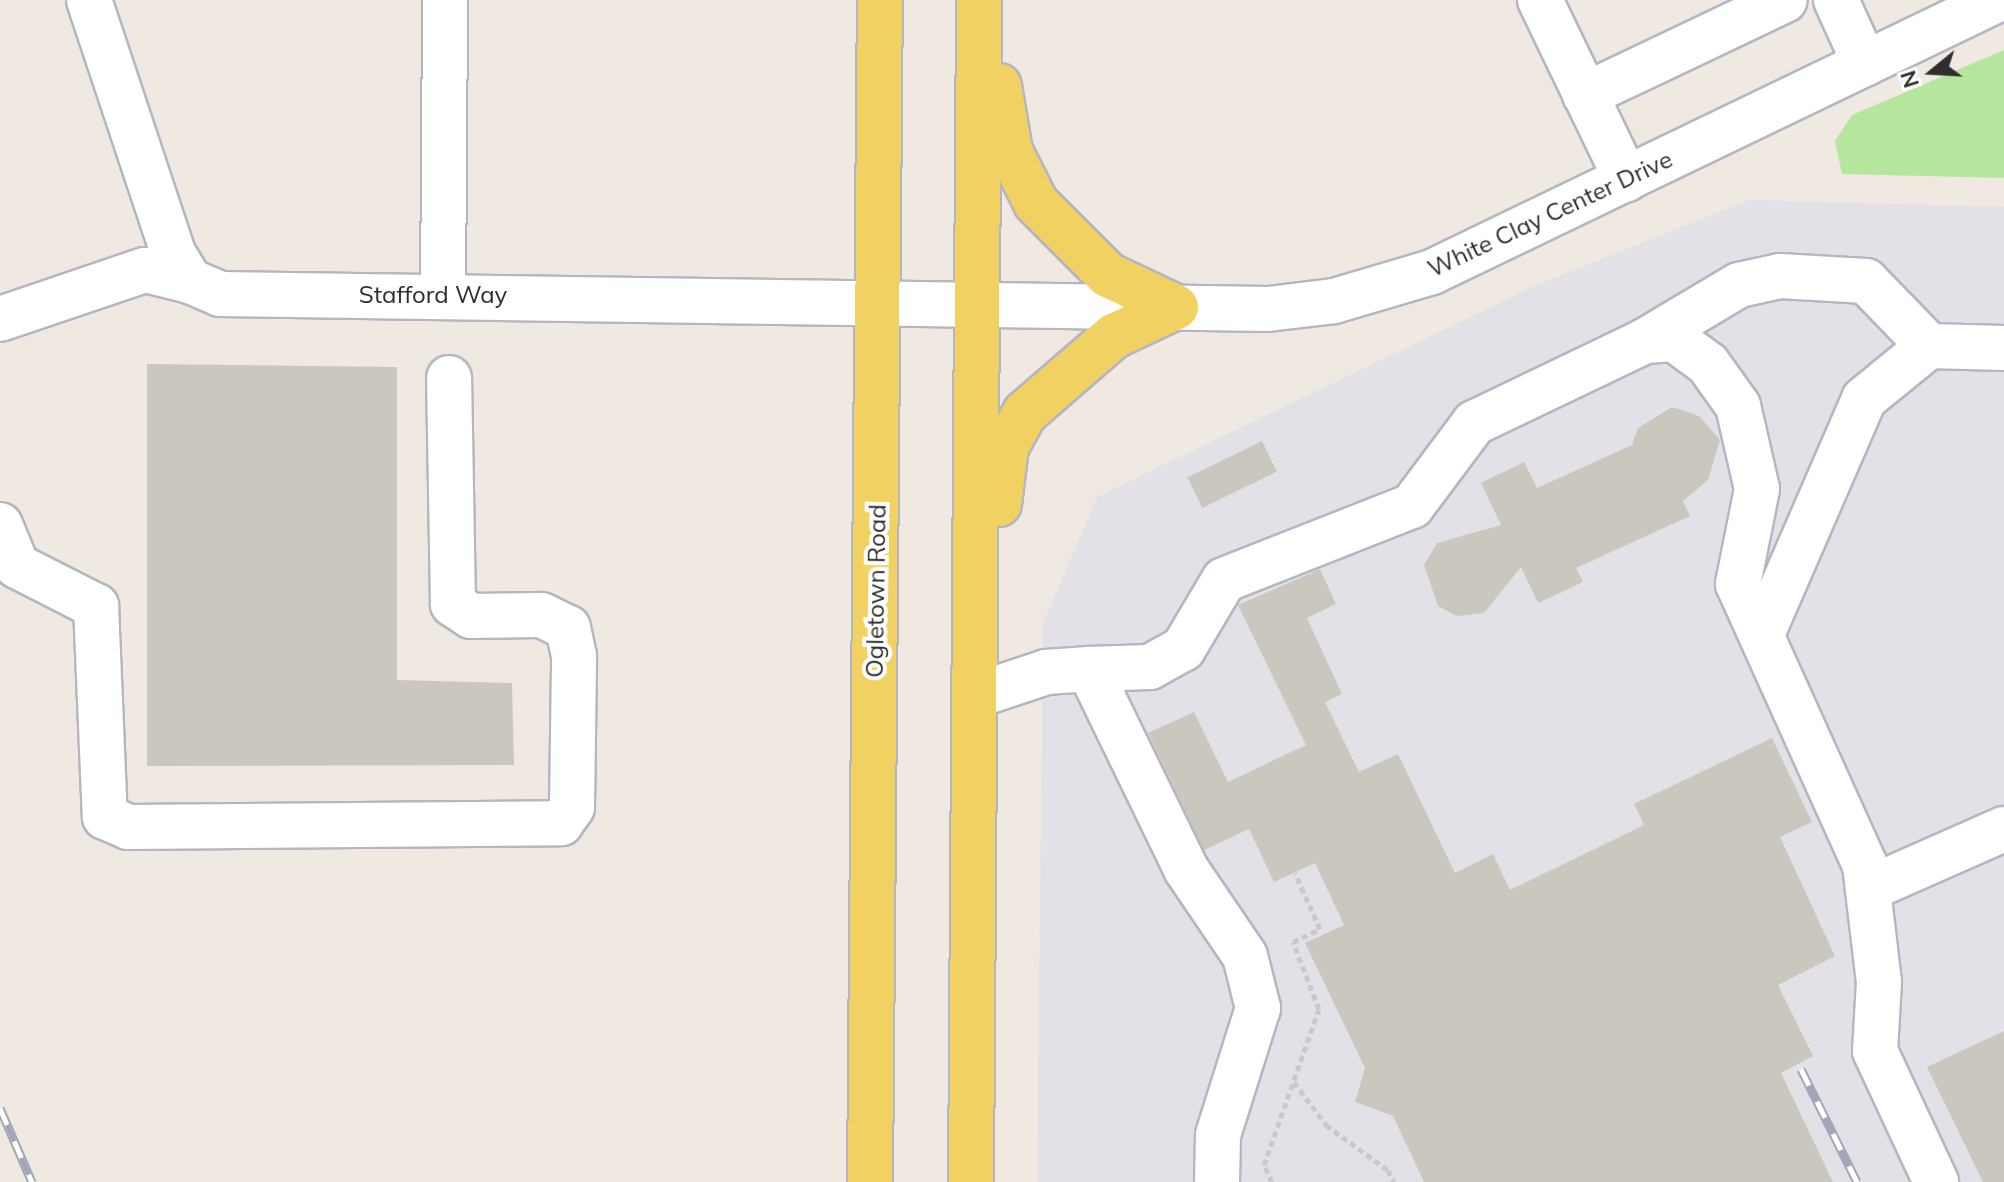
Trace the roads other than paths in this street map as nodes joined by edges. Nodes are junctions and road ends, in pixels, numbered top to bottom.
1 (89, 0) edge
2 (445, 0) edge
3 (880, 0) edge
4 (980, 0) edge
5 (1540, 0) edge
6 (1785, 0) edge
7 (1836, 0) edge
8 (1997, 0) edge
9 (1940, 12) edge
10 (1865, 64) junction
11 (1585, 95) junction
12 (1626, 179) junction
13 (190, 281) junction
14 (443, 296) junction
15 (879, 299) junction
16 (977, 304) junction
17 (1176, 307) junction
18 (0, 319) edge
19 (1645, 341) junction
20 (1929, 346) junction
21 (2004, 348) edge
22 (449, 378) dead end
23 (0, 525) edge
24 (975, 583) junction
25 (1762, 634) junction
26 (1089, 669) junction
27 (974, 696) junction
28 (2004, 829) edge
29 (1868, 889) junction
30 (870, 1182) edge
31 (971, 1182) edge
32 (1217, 1182) edge
33 (1936, 1182) edge

1 - 13 lane
2 - 14 lane
3 - 15 main road, Ogletown Road
4 - 16 main road
4 - 17 main road
5 - 11 lane
6 - 11 lane
7 - 10 lane
8 - 9 lane, White Clay Center Drive
9 - 10 lane, White Clay Center Drive
10 - 12 lane, White Clay Center Drive
11 - 12 lane
12 - 17 lane, White Clay Center Drive
13 - 14 lane, Stafford Way
13 - 18 lane, Stafford Way
14 - 15 lane, Stafford Way
15 - 16 lane, Stafford Way
15 - 30 main road, Ogletown Road
16 - 17 lane, White Clay Center Drive
16 - 24 main road
17 - 24 main road
19 - 20 lane
19 - 25 lane
19 - 26 lane
20 - 21 lane
20 - 25 lane
22 - 23 lane
24 - 27 main road
25 - 29 lane
26 - 27 lane
26 - 32 lane
27 - 31 main road
28 - 29 lane
29 - 33 lane

